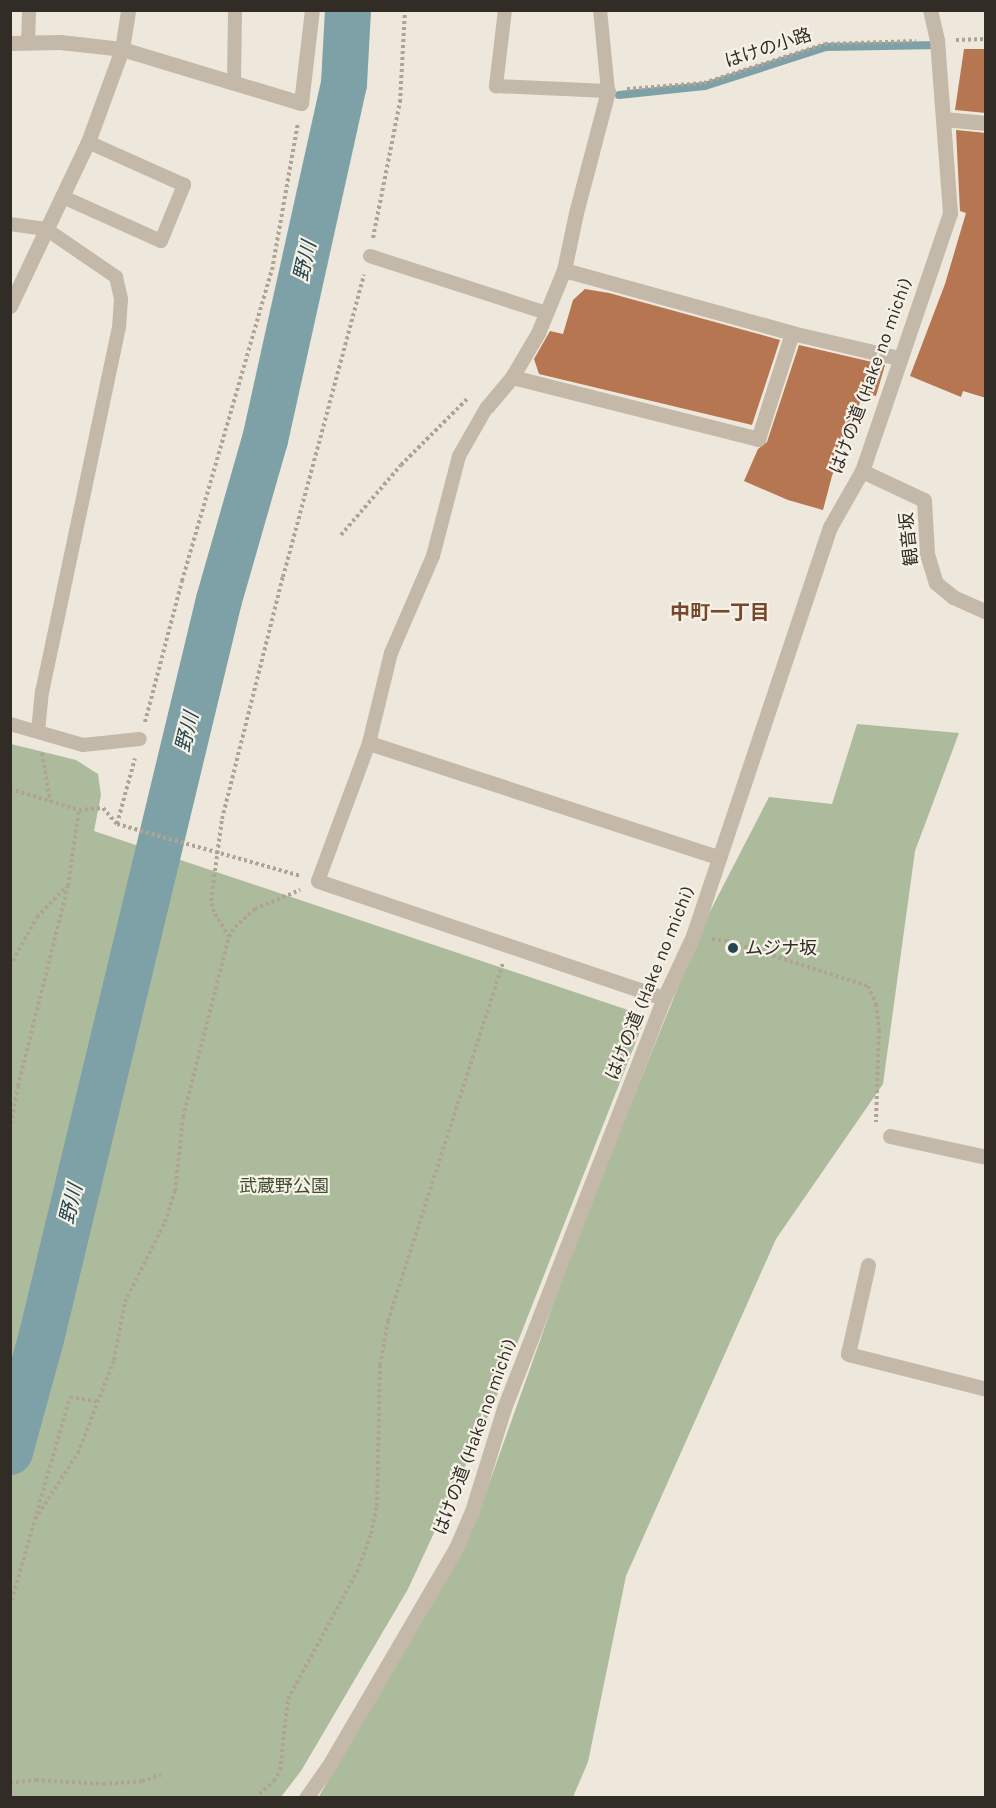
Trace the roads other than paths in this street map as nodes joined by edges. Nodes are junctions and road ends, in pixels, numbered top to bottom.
1 (29, 10) edge
2 (128, 10) edge
3 (235, 10) edge
4 (312, 10) edge
5 (505, 10) edge
6 (600, 10) edge
7 (930, 10) edge
8 (10, 43) edge
9 (28, 43) junction
10 (122, 49) junction
11 (234, 83) junction
12 (608, 91) junction
13 (944, 119) junction
14 (986, 123) edge
15 (88, 142) junction
16 (63, 197) junction
17 (10, 224) edge
18 (46, 229) junction
19 (369, 256) road end
20 (564, 270) junction
21 (10, 306) edge
22 (547, 313) junction
23 (792, 333) junction
24 (899, 358) junction
25 (512, 377) junction
26 (487, 407) joint
27 (862, 471) junction
28 (986, 612) edge
29 (10, 724) edge
30 (38, 731) junction
31 (140, 739) road end
32 (369, 743) junction
33 (718, 857) junction
34 (318, 881) joint
35 (664, 998) junction
36 (890, 1136) road end
37 (986, 1157) edge
38 (868, 1265) dead end
39 (986, 1389) edge
40 (306, 1797) edge

1 - 9 lane
2 - 10 street
3 - 11 lane
4 - 11 street
5 - 12 lane
6 - 12 lane
7 - 13 street, はけの道 (Hake no michi)
8 - 9 street
9 - 10 street
10 - 11 street
10 - 15 street
12 - 20 street
13 - 14 street
13 - 24 street, はけの道 (Hake no michi)
15 - 16 street
15 - 16 lane
16 - 18 street
17 - 18 lane
18 - 21 street
18 - 30 lane
19 - 22 lane
20 - 22 street
20 - 23 street
22 - 25 street
23 - 24 street
23 - 25 street
24 - 27 street, はけの道 (Hake no michi)
25 - 26 street
26 - 32 lane
27 - 28 street, 観音坂
27 - 33 street, はけの道 (Hake no michi)
29 - 30 lane
30 - 31 lane
32 - 33 street
32 - 34 lane
33 - 35 street, はけの道 (Hake no michi)
34 - 35 street
35 - 40 street, はけの道 (Hake no michi)
36 - 37 street
38 - 39 street

